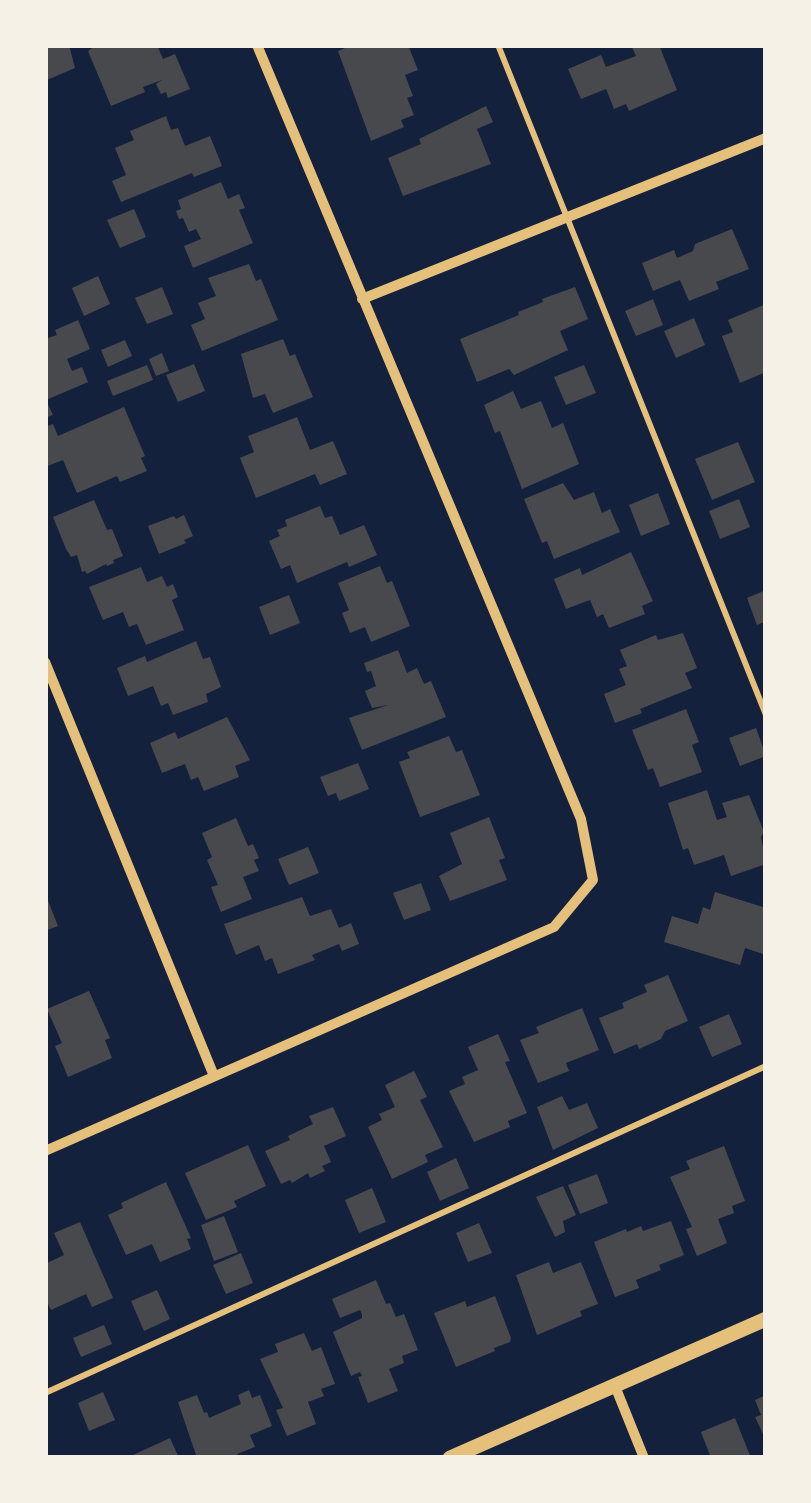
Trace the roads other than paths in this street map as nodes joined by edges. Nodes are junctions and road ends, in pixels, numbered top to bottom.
1 (258, 45) edge
2 (498, 45) edge
3 (766, 138) edge
4 (568, 217) junction
5 (362, 299) junction
6 (45, 662) edge
7 (766, 715) edge
8 (766, 1066) edge
9 (214, 1076) junction
10 (45, 1152) edge
11 (766, 1319) edge
12 (615, 1386) junction
13 (45, 1393) edge
14 (450, 1458) edge
15 (644, 1458) edge

1 - 5 street
2 - 4 lane
3 - 4 street
4 - 5 street
4 - 7 lane
5 - 9 street
6 - 9 street
8 - 13 lane
9 - 10 street
11 - 12 street
12 - 14 street
12 - 15 street

